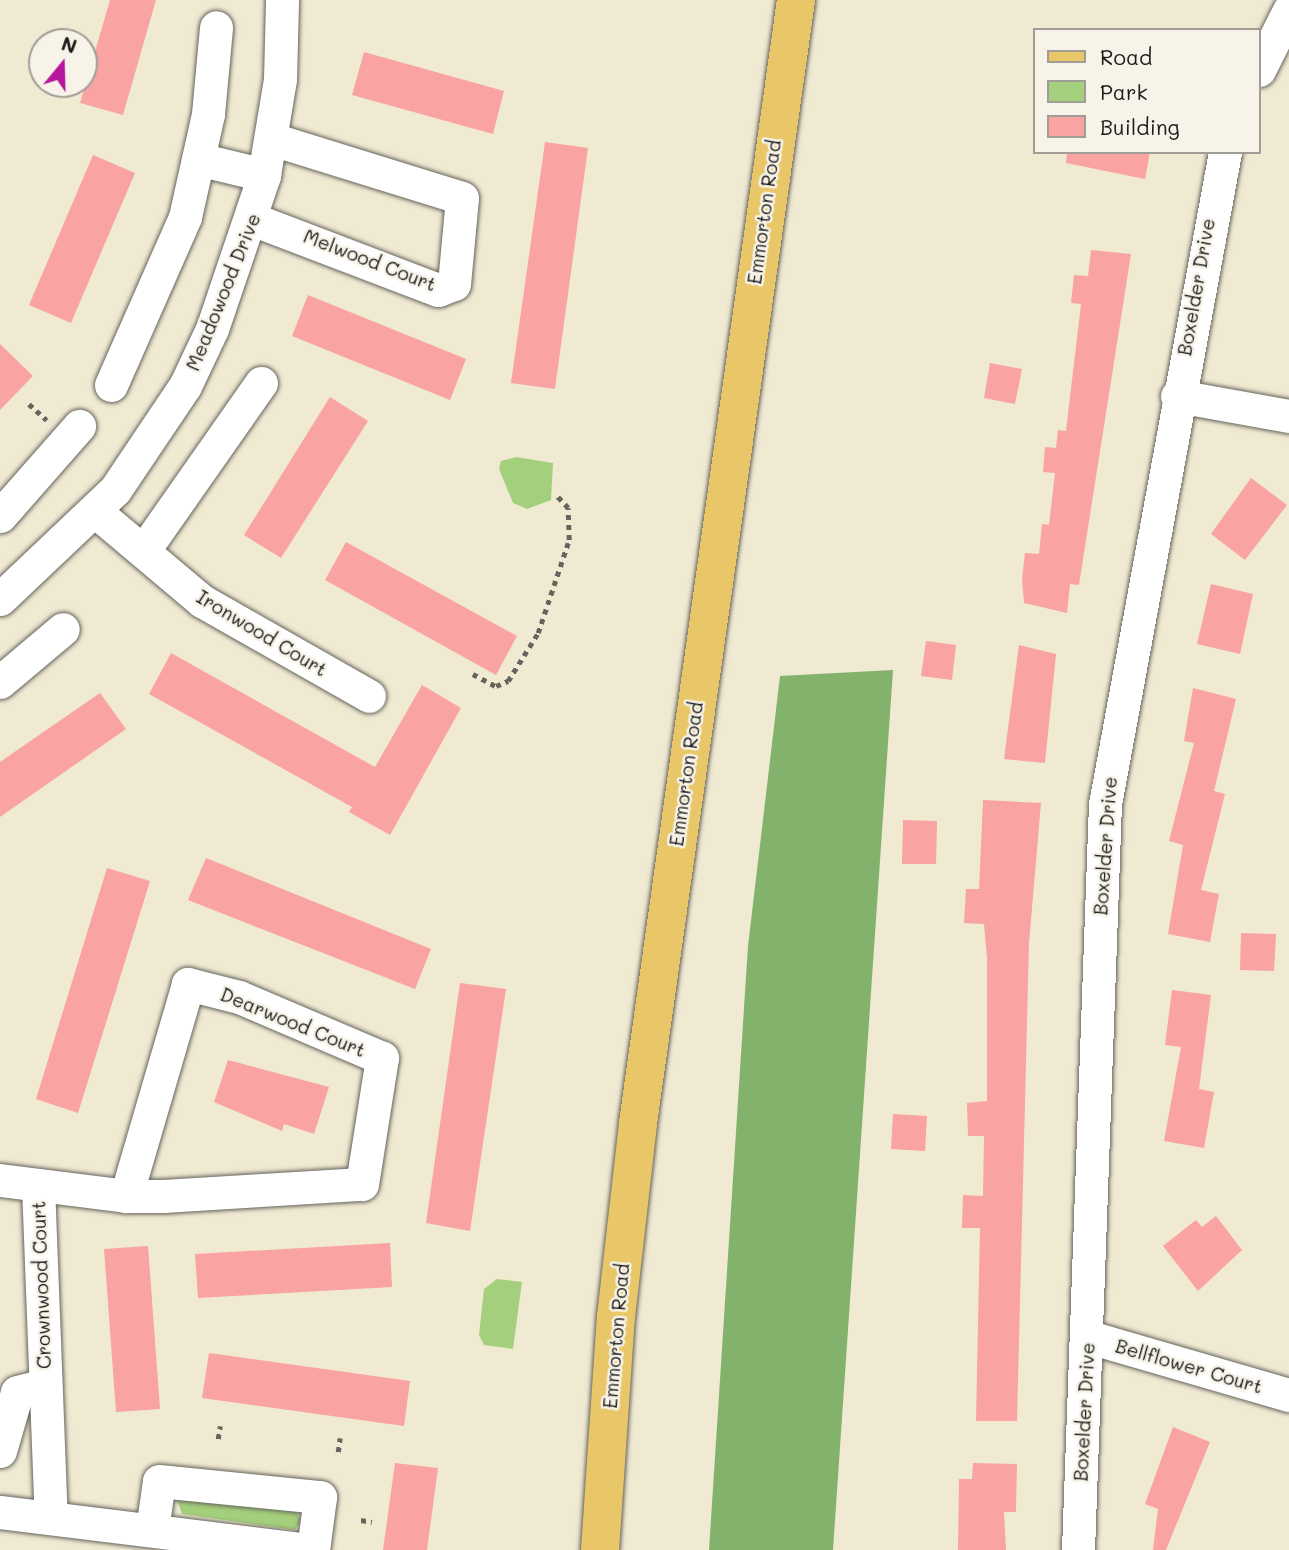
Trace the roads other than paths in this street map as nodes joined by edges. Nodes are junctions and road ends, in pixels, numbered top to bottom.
1 (282, 0) edge
2 (796, 0) edge
3 (1289, 10) edge
4 (216, 27) dead end
5 (1261, 66) edge
6 (271, 139) junction
7 (1225, 154) edge
8 (198, 159) junction
9 (264, 175) junction
10 (252, 219) junction
11 (261, 383) dead end
12 (111, 385) dead end
13 (1177, 396) junction
14 (1289, 416) edge
15 (79, 426) dead end
16 (95, 511) junction
17 (0, 516) edge
18 (144, 550) junction
19 (0, 599) edge
20 (63, 629) dead end
21 (0, 682) edge
22 (369, 696) dead end
23 (0, 1180) edge
24 (38, 1185) junction
25 (126, 1196) junction
26 (1089, 1337) junction
27 (45, 1385) junction
28 (1289, 1395) edge
29 (0, 1451) edge
30 (0, 1513) edge
31 (51, 1517) junction
32 (152, 1530) junction
33 (312, 1550) edge
34 (600, 1550) edge
35 (1078, 1550) edge

1 - 6 street, Meadowood Drive
2 - 34 main road, Emmorton Road
3 - 5 street
4 - 8 street
6 - 9 street, Meadowood Drive
6 - 10 street, Melwood Court
7 - 13 street, Boxelder Drive
8 - 9 street
8 - 12 street
9 - 10 street, Meadowood Drive
10 - 16 street, Meadowood Drive
11 - 18 street
13 - 14 street
13 - 26 street, Boxelder Drive
15 - 17 street
16 - 18 street, Ironwood Court
16 - 19 street, Meadowood Drive
18 - 22 street, Ironwood Court
20 - 21 street
23 - 24 street, Dearwood Court
24 - 25 street, Dearwood Court
24 - 27 street, Crownwood Court
25 - 25 street, Dearwood Court
26 - 28 street, Bellflower Court
26 - 35 street, Boxelder Drive
27 - 29 street, Crownwood Court
27 - 31 street, Crownwood Court
30 - 31 street
31 - 32 street
32 - 33 street
32 - 33 street

